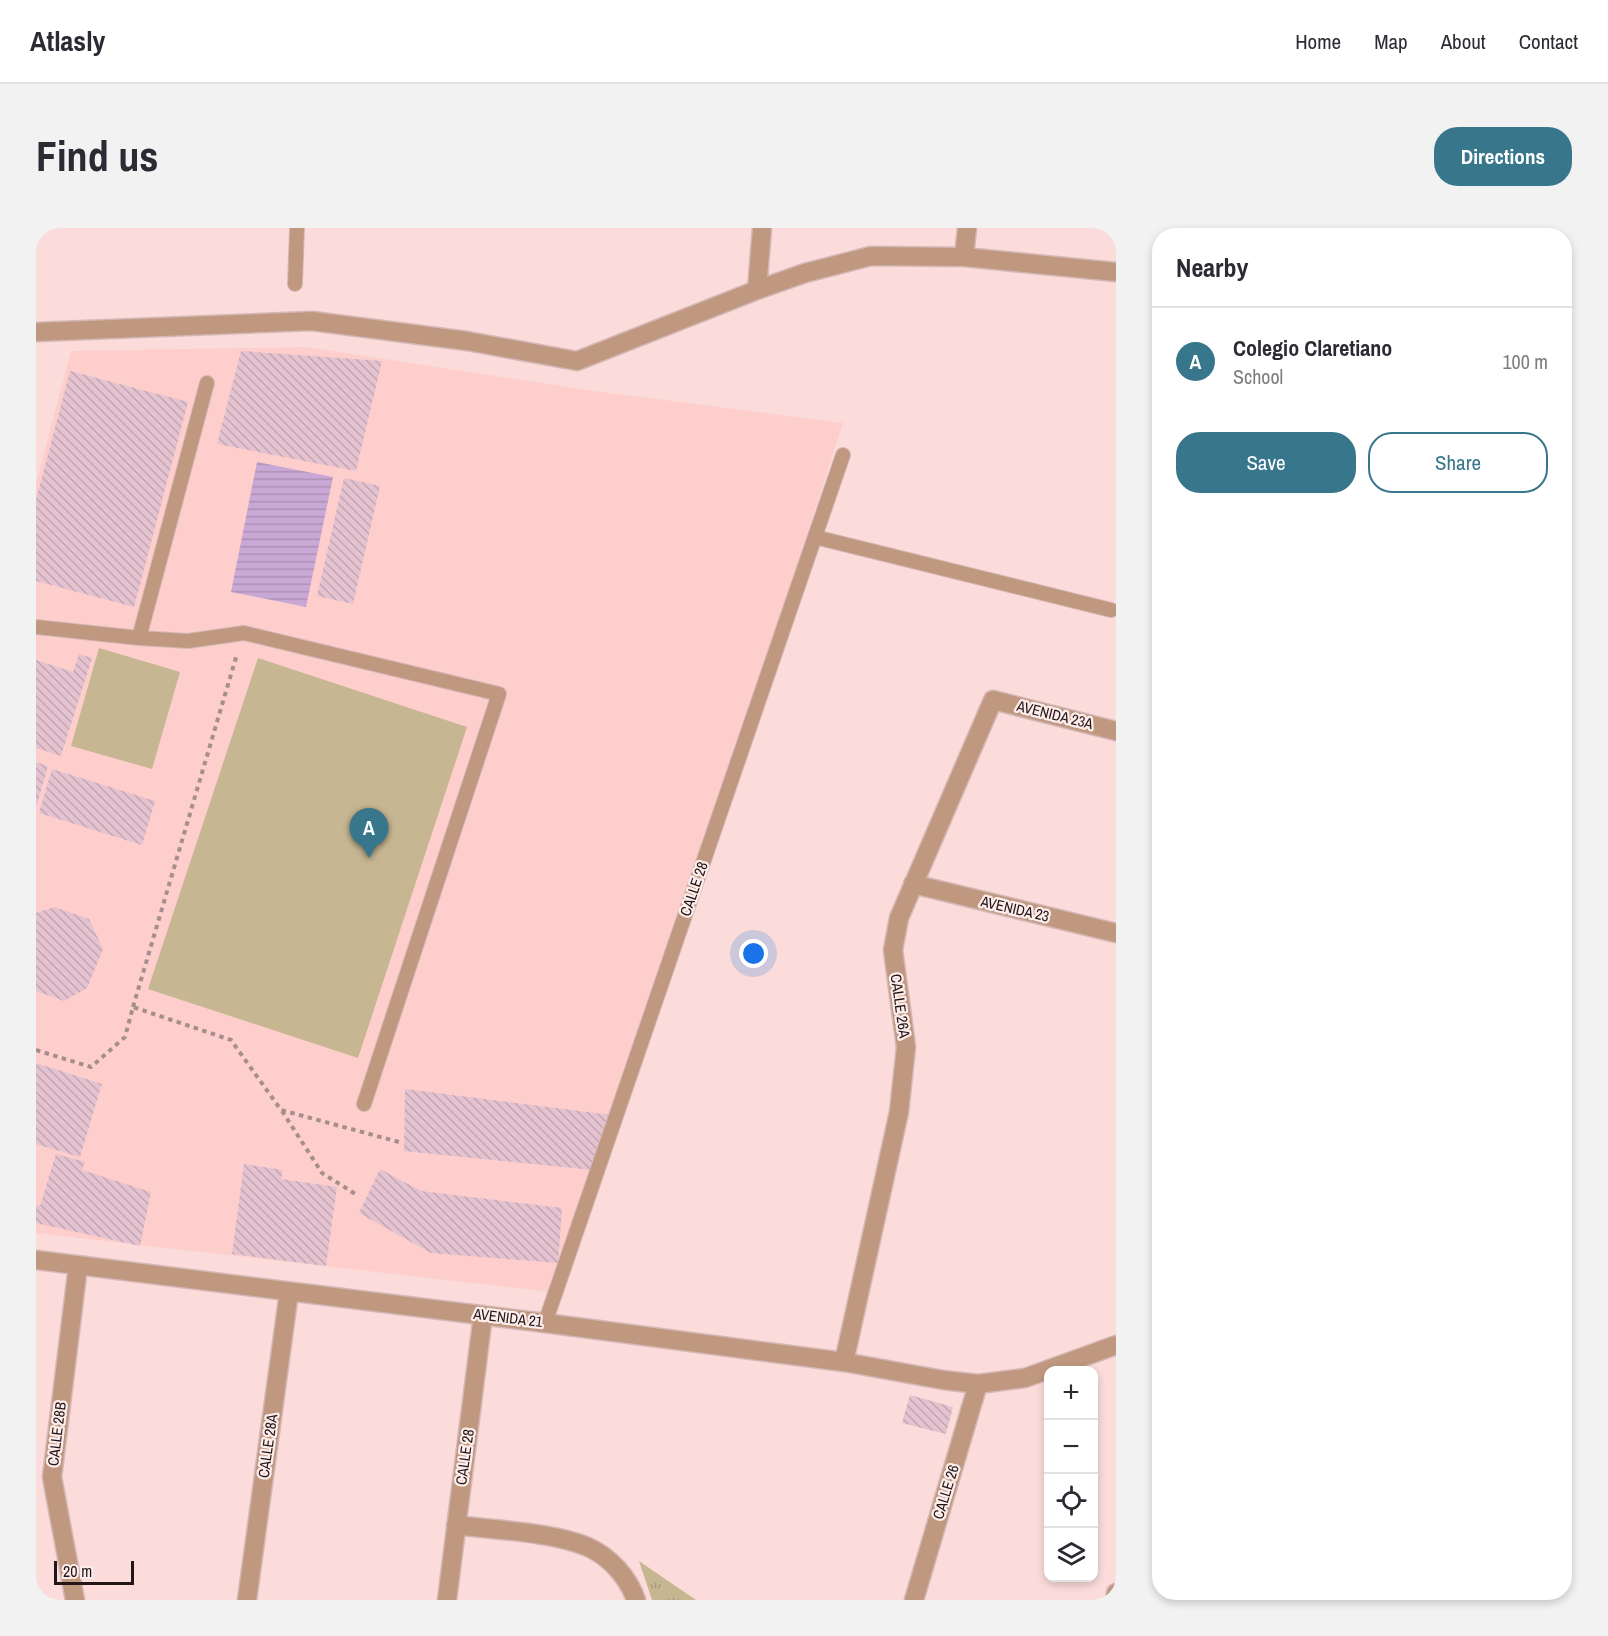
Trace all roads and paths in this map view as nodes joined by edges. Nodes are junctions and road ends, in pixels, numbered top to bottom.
1 (297, 228) edge
2 (762, 228) edge
3 (967, 228) edge
4 (964, 257) junction
5 (1116, 272) edge
6 (295, 284) dead end
7 (757, 290) junction
8 (36, 332) edge
9 (207, 383) dead end
10 (843, 455) dead end
11 (815, 537) junction
12 (1111, 609) dead end
13 (36, 627) edge
14 (244, 633) junction
15 (139, 638) junction
16 (993, 700) joint
17 (1116, 731) edge
18 (913, 884) junction
19 (1116, 933) edge
20 (133, 1007) junction
21 (36, 1050) edge
22 (364, 1104) dead end
23 (281, 1110) junction
24 (399, 1142) dead end
25 (357, 1195) dead end
26 (36, 1260) edge
27 (78, 1266) junction
28 (289, 1292) junction
29 (483, 1315) junction
30 (545, 1323) junction
31 (1116, 1345) edge
32 (844, 1362) junction
33 (978, 1384) junction
34 (456, 1525) junction
35 (1116, 1593) edge
36 (75, 1600) edge
37 (247, 1600) edge
38 (447, 1600) edge
39 (636, 1600) edge
40 (914, 1600) edge
41 (1114, 1600) edge

1 - 6 lane
2 - 7 street
3 - 4 street
4 - 5 street
4 - 7 street
7 - 8 street
9 - 15 lane
10 - 11 lane, CALLE 28
11 - 12 lane
11 - 30 lane, CALLE 28
13 - 15 lane
14 - 15 lane
14 - 20 path
14 - 22 lane
16 - 17 street, AVENIDA 23A
16 - 18 street, CALLE 26A
18 - 19 street, AVENIDA 23
18 - 32 street, CALLE 26A
20 - 21 path
20 - 23 path
23 - 24 path
23 - 25 path
26 - 27 street, AVENIDA 21
27 - 28 street, AVENIDA 21
27 - 36 street, CALLE 28B
28 - 29 street, AVENIDA 21
28 - 37 street, CALLE 28A
29 - 30 street, AVENIDA 21
29 - 34 street, CALLE 28
30 - 32 street, AVENIDA 21
31 - 33 street, AVENIDA 21
32 - 33 street, AVENIDA 21
33 - 40 street, CALLE 26
34 - 38 street, CALLE 28
34 - 39 street
35 - 41 street

